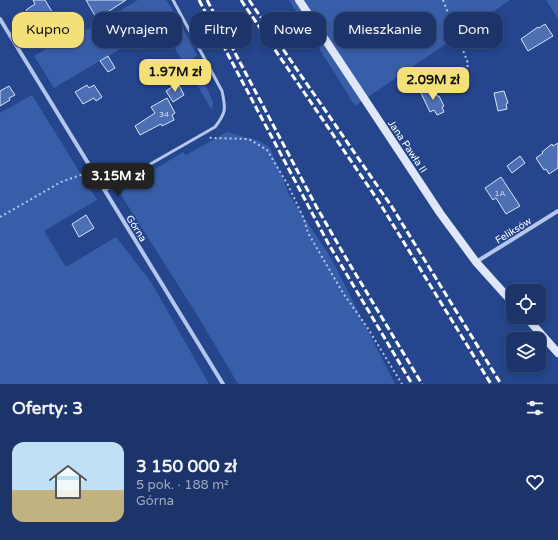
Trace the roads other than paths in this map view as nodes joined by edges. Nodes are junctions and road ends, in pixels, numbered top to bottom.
1 (173, 0) edge
2 (299, 0) edge
3 (0, 19) edge
4 (104, 190) junction
5 (558, 211) edge
6 (476, 262) junction
7 (506, 295) edge
8 (532, 324) edge
9 (558, 352) edge
10 (223, 384) edge

1 - 4 lane
2 - 6 main road, Jana Pawła II
3 - 4 street, Górna
4 - 10 street, Górna
5 - 6 street, Feliksów
6 - 7 main road, Jana Pawła II
8 - 9 main road

